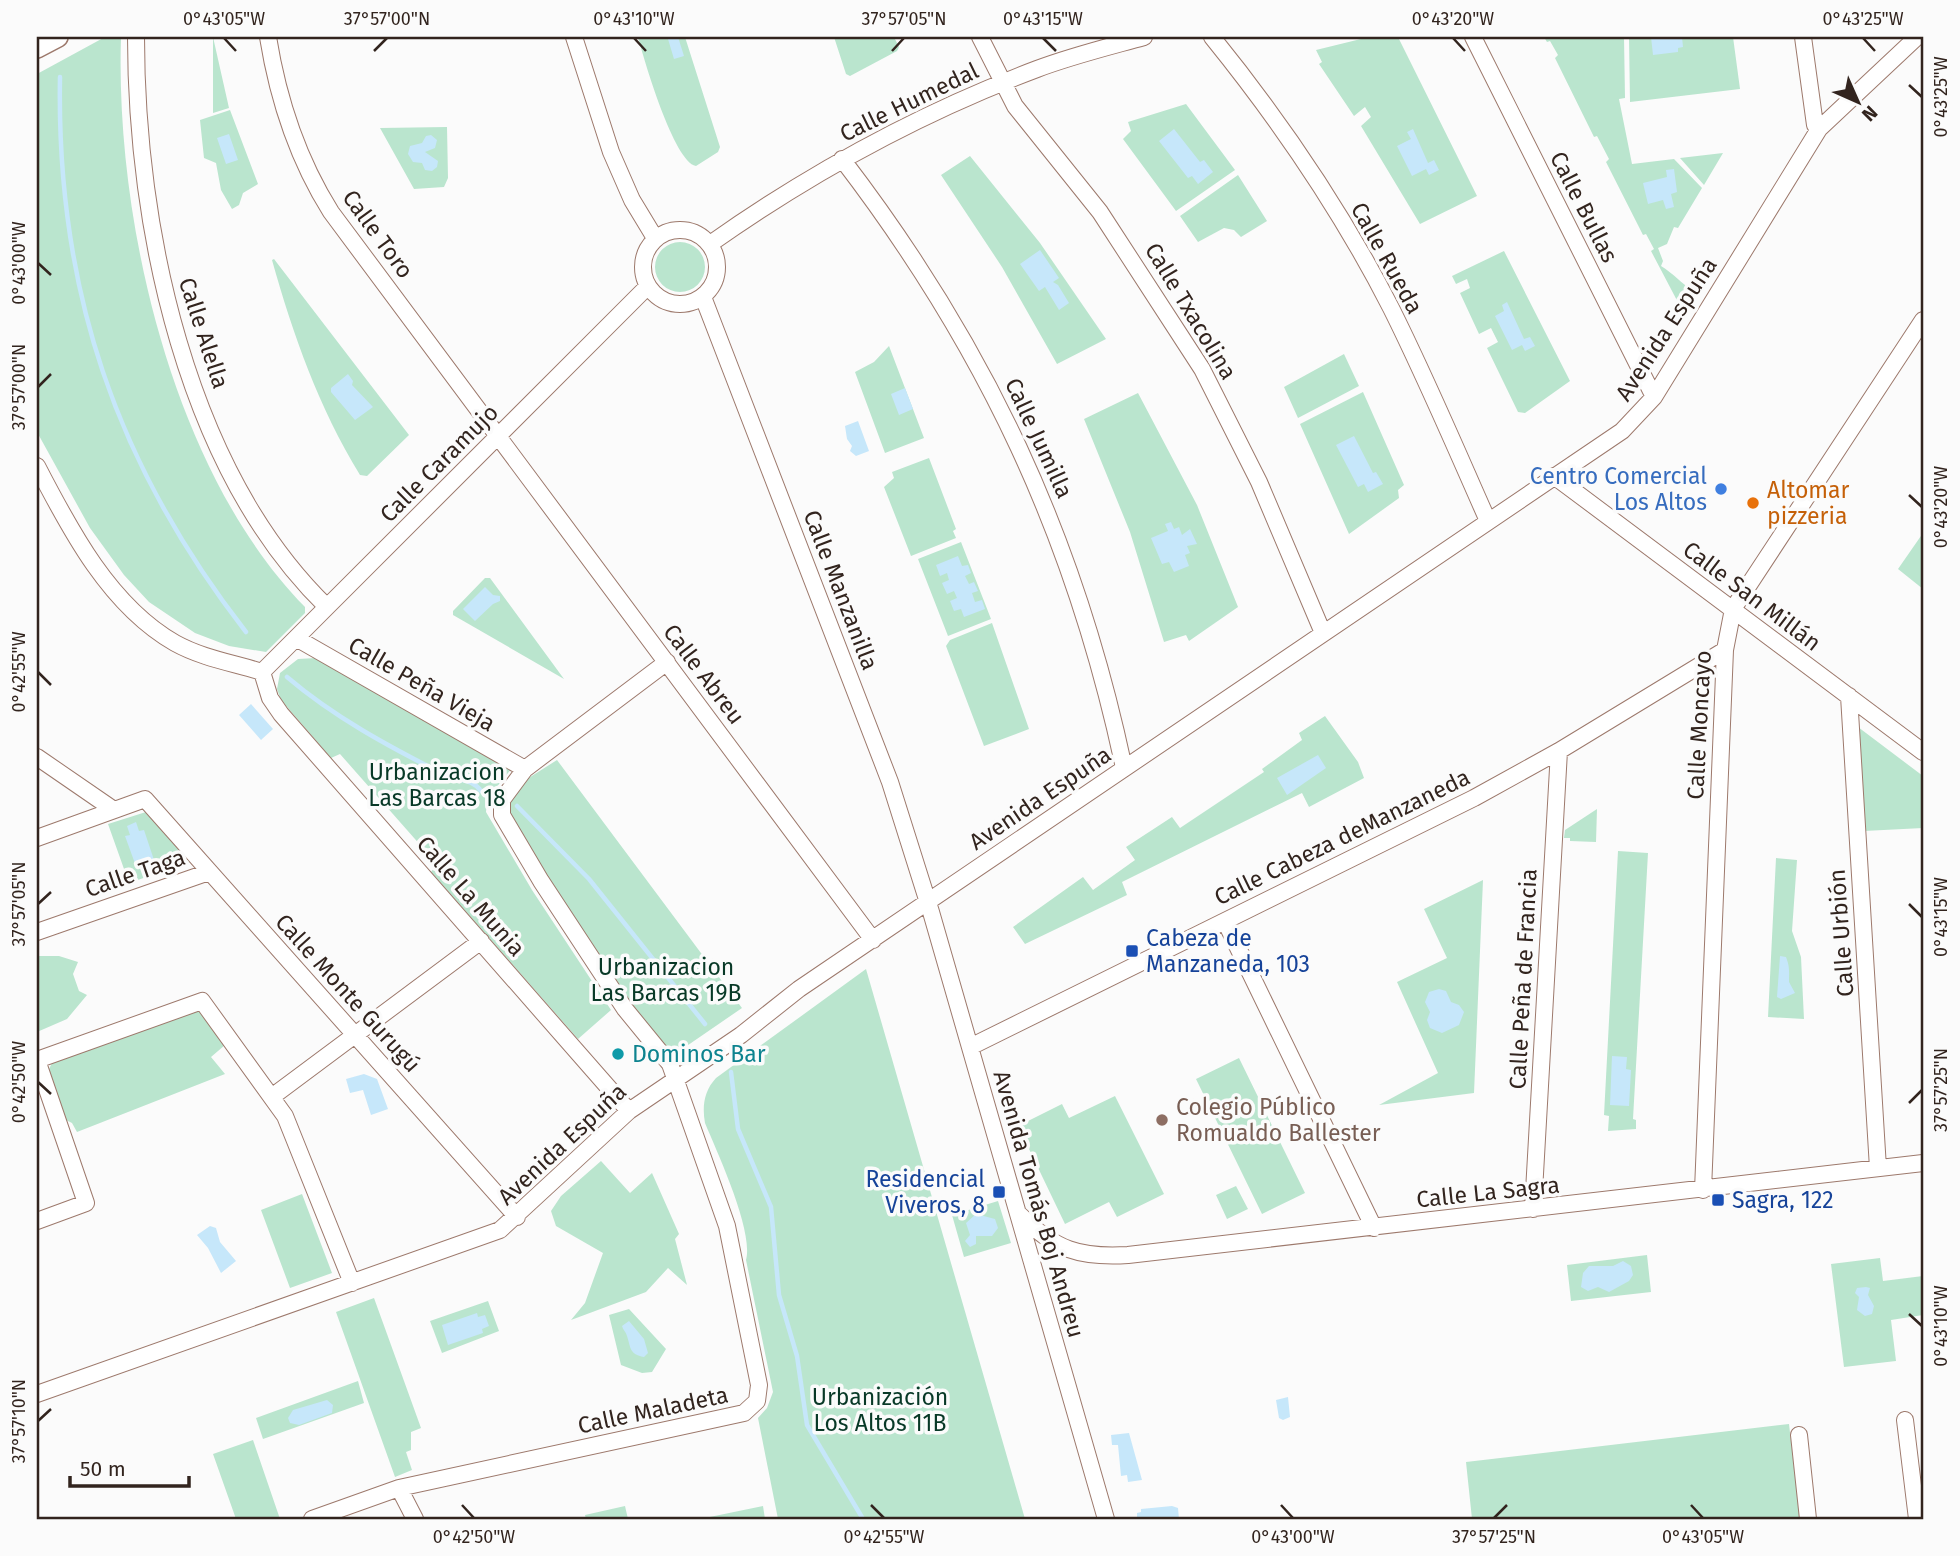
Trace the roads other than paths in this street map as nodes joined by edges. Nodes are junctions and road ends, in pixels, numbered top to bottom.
1 (58, 37) edge
2 (136, 37) edge
3 (268, 37) edge
4 (573, 37) edge
5 (980, 37) edge
6 (1144, 37) edge
7 (1212, 37) edge
8 (1473, 37) edge
9 (1803, 37) edge
10 (1917, 37) edge
11 (37, 48) edge
12 (1005, 82) junction
13 (1819, 129) junction
14 (842, 159) junction
15 (655, 238) junction
16 (710, 244) junction
17 (648, 286) junction
18 (703, 297) junction
19 (1923, 320) edge
20 (1654, 397) junction
21 (499, 435) junction
22 (37, 466) edge
23 (1554, 476) junction
24 (1488, 521) junction
25 (327, 607) junction
26 (1733, 609) junction
27 (1323, 633) junction
28 (296, 638) junction
29 (1725, 650) junction
30 (667, 662) junction
31 (262, 673) junction
32 (1849, 696) junction
33 (1559, 751) junction
34 (1923, 752) edge
35 (37, 757) edge
36 (1124, 768) junction
37 (526, 769) junction
38 (114, 810) junction
39 (37, 838) edge
40 (209, 872) junction
41 (927, 902) junction
42 (1225, 921) junction
43 (37, 932) edge
44 (873, 940) junction
45 (481, 941) junction
46 (354, 1036) junction
47 (970, 1046) junction
48 (37, 1060) edge
49 (675, 1079) junction
50 (273, 1096) junction
51 (629, 1111) junction
52 (1923, 1163) edge
53 (1878, 1168) junction
54 (1703, 1190) junction
55 (1533, 1209) junction
56 (1018, 1213) junction
57 (517, 1217) junction
58 (37, 1221) edge
59 (1374, 1227) junction
60 (1059, 1246) junction
61 (1035, 1274) junction
62 (352, 1283) junction
63 (37, 1394) edge
64 (1905, 1420) dead end
65 (1798, 1435) dead end
66 (399, 1488) junction
67 (312, 1519) edge
68 (415, 1519) edge
69 (1106, 1519) edge
70 (1808, 1519) edge
71 (1917, 1519) edge

1 - 11 street
2 - 25 street, Calle Alella
3 - 21 street, Calle Toro
4 - 15 street
5 - 12 street, Calle Txacolina
6 - 12 street, Calle Humedal
7 - 24 street, Calle Rueda
8 - 20 street, Calle Bullas
9 - 13 street
10 - 13 street, Avenida Espuña
12 - 14 street, Calle Humedal
12 - 27 street, Calle Txacolina
13 - 20 street, Avenida Espuña
14 - 16 street, Calle Humedal
14 - 36 street, Calle Jumilla
15 - 16 street
15 - 17 street
16 - 18 street
17 - 18 street
17 - 21 street, Calle Caramujo
18 - 41 street, Calle Manzanilla
19 - 26 street, Calle Moncayo
20 - 23 street, Avenida Espuña
21 - 25 street, Calle Caramujo
21 - 30 street, Calle Abreu
22 - 31 street
23 - 24 street, Avenida Espuña
23 - 26 street, Calle San Millán
24 - 27 street, Avenida Espuña
25 - 28 street, Calle Caramujo
26 - 29 street, Calle Moncayo
26 - 32 street, Calle San Millán
27 - 36 street, Avenida Espuña
28 - 31 street, Calle Caramujo
28 - 37 street, Calle Peña Vieja
29 - 33 street, Calle Cabeza deManzaneda
29 - 54 street, Calle Moncayo
30 - 37 street, Calle Maladeta
30 - 44 street, Calle Abreu
31 - 45 street, Calle La Munia
32 - 34 street, Calle San Millán
32 - 53 street, Calle Urbión
33 - 42 street, Calle Cabeza deManzaneda
33 - 55 street, Calle Peña de Francia
35 - 38 street
36 - 41 street, Avenida Espuña
37 - 49 street, Calle Maladeta
38 - 39 street
38 - 40 street, Calle Monte Gurugú
40 - 43 street, Calle Taga
40 - 46 street, Calle Monte Gurugú
41 - 44 street, Avenida Espuña
41 - 47 street, Avenida Tomás Boj Andreu
42 - 47 street, Calle Cabeza deManzaneda
42 - 59 street
44 - 49 street, Avenida Espuña
45 - 46 street
45 - 51 street, Calle La Munia
46 - 50 street
46 - 57 street, Calle Monte Gurugú
47 - 56 street, Avenida Tomás Boj Andreu
48 - 50 street
48 - 58 street
49 - 51 street, Avenida Espuña
49 - 66 street, Calle Maladeta
50 - 62 street
51 - 57 street, Avenida Espuña
52 - 53 street, Calle La Sagra
53 - 54 street, Calle La Sagra
54 - 55 street, Calle La Sagra
55 - 59 street, Calle La Sagra
56 - 60 street, Calle La Sagra
56 - 61 street, Avenida Tomás Boj Andreu
57 - 62 street, Avenida Espuña
59 - 60 street, Calle La Sagra
60 - 61 street
61 - 69 street, Avenida Tomás Boj Andreu
62 - 63 street, Avenida Espuña
64 - 71 street
65 - 70 street
66 - 67 street, Calle Maladeta
66 - 68 street

